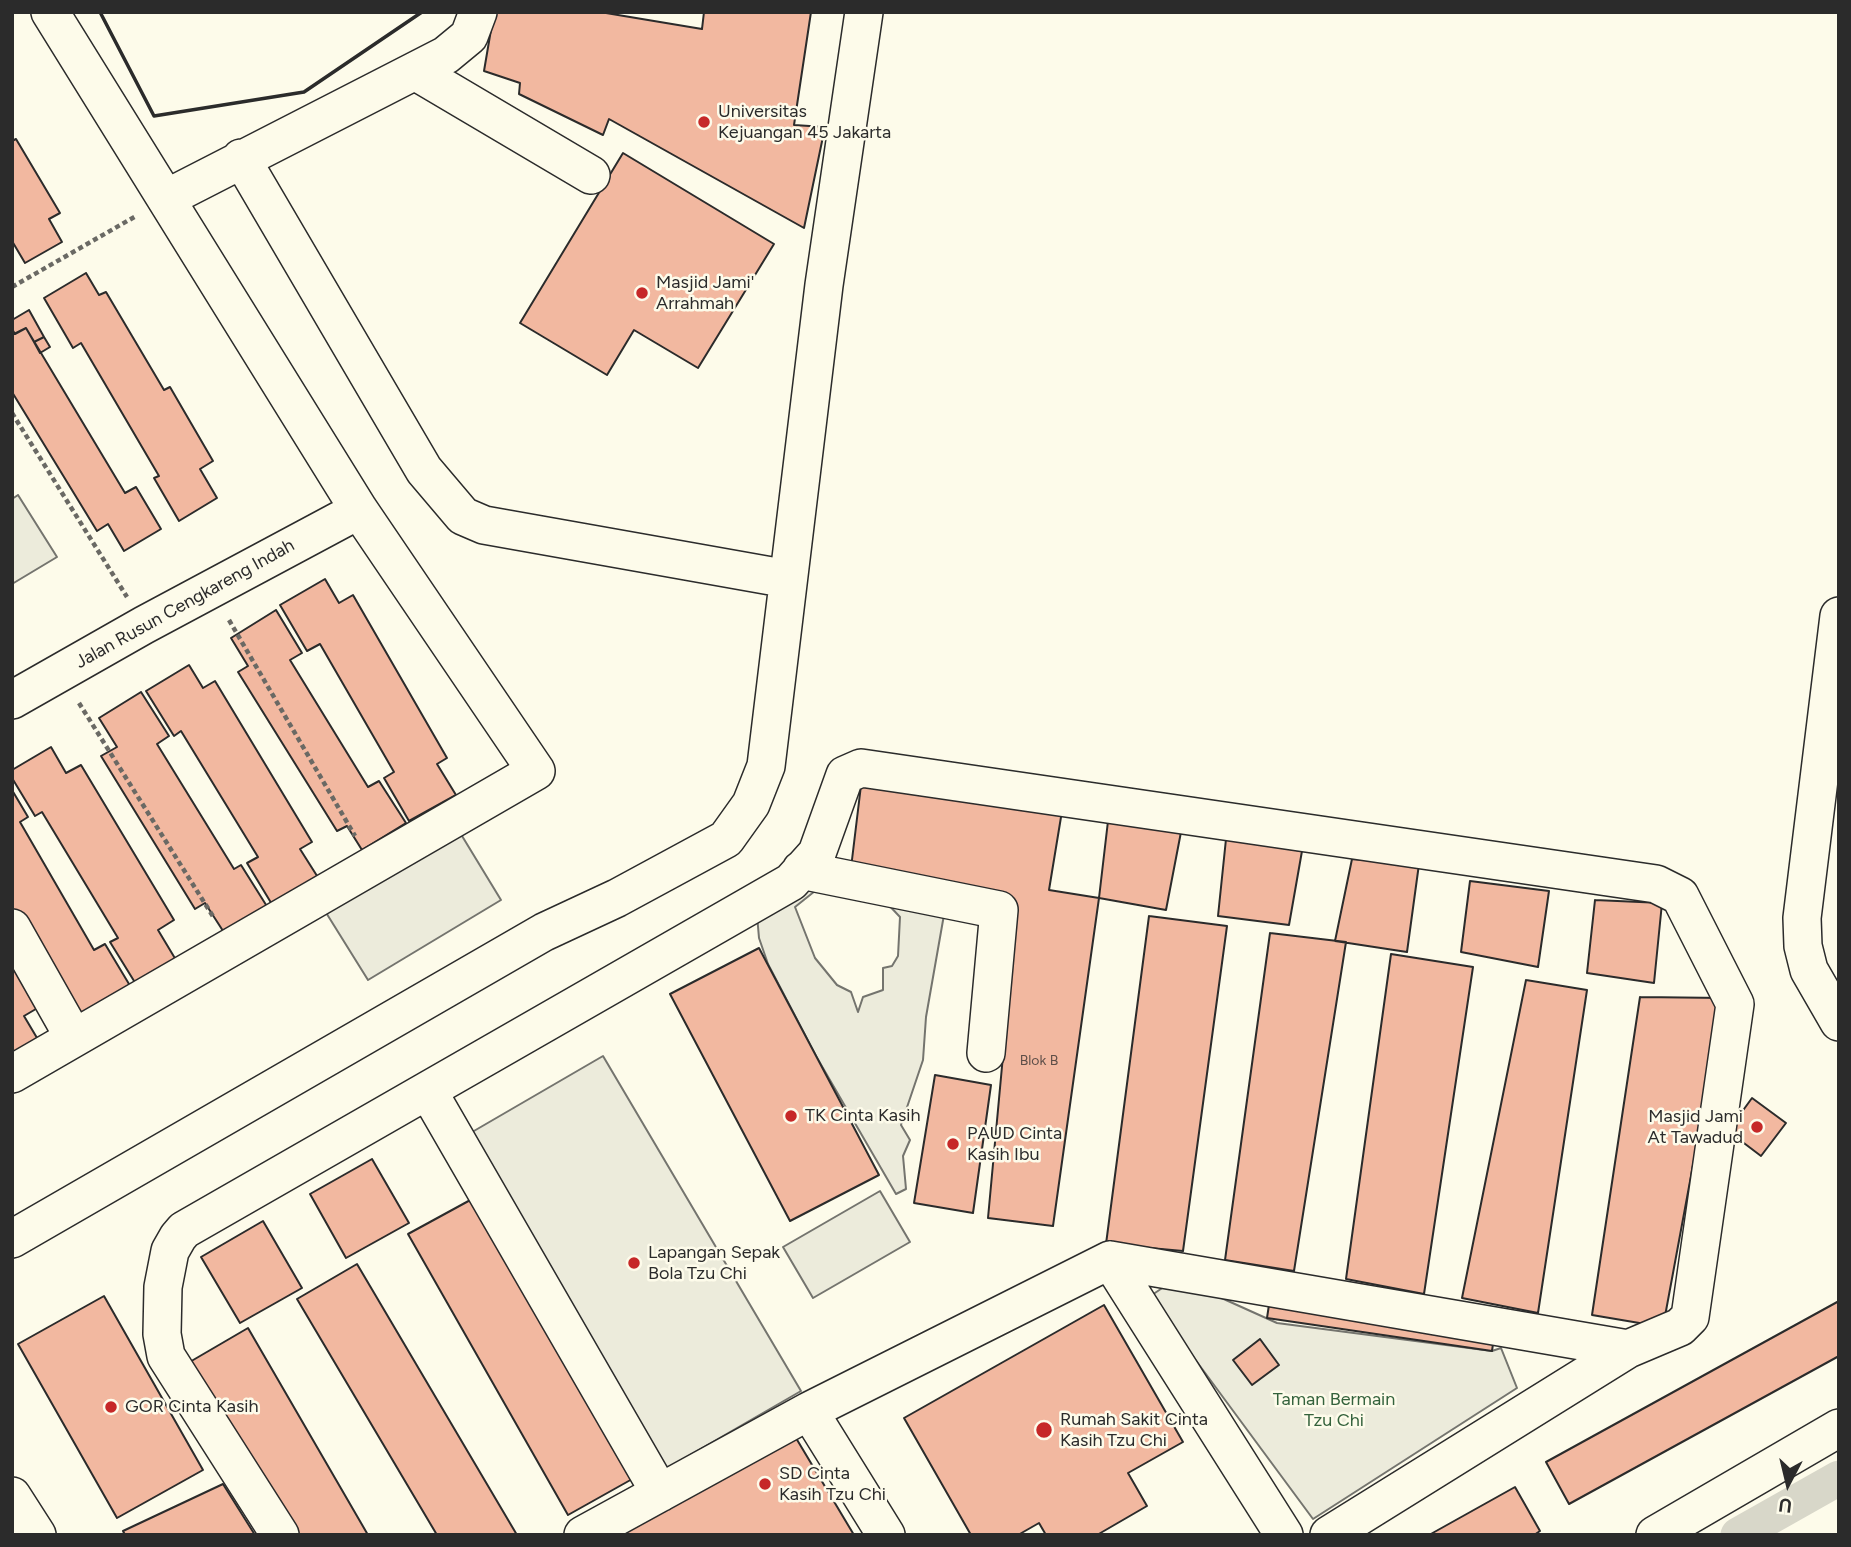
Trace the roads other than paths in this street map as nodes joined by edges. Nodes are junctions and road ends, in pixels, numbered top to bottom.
1 (50, 12) edge
2 (478, 12) edge
3 (864, 12) edge
4 (415, 71) junction
5 (241, 158) junction
6 (591, 175) dead end
7 (167, 198) junction
8 (359, 510) junction
9 (788, 579) junction
10 (1839, 616) edge
11 (12, 700) edge
12 (1830, 751) edge
13 (802, 870) junction
14 (12, 928) edge
15 (1839, 1022) edge
16 (73, 1036) junction
17 (986, 1053) dead end
18 (12, 1074) edge
19 (428, 1091) junction
20 (12, 1239) edge
21 (1110, 1260) junction
22 (1628, 1349) junction
23 (809, 1411) junction
24 (1839, 1428) edge
25 (660, 1493) junction
26 (12, 1496) edge
27 (37, 1535) edge
28 (280, 1535) edge
29 (583, 1535) edge
30 (886, 1535) edge
31 (1284, 1535) edge
32 (1329, 1535) edge
33 (1655, 1535) edge

1 - 7 street
2 - 4 street
3 - 9 street
4 - 5 street
4 - 6 street
5 - 7 street
5 - 9 street
7 - 8 street
8 - 11 street, Jalan Rusun Cengkareng Indah
8 - 16 street
9 - 20 street
10 - 12 street
12 - 15 street
13 - 17 street
13 - 19 street
13 - 22 street
14 - 16 street
16 - 18 street
19 - 25 street
19 - 28 street
21 - 22 street
21 - 23 street
21 - 31 street
22 - 32 street
23 - 25 street
23 - 30 street
24 - 33 street
25 - 29 street
26 - 27 street

